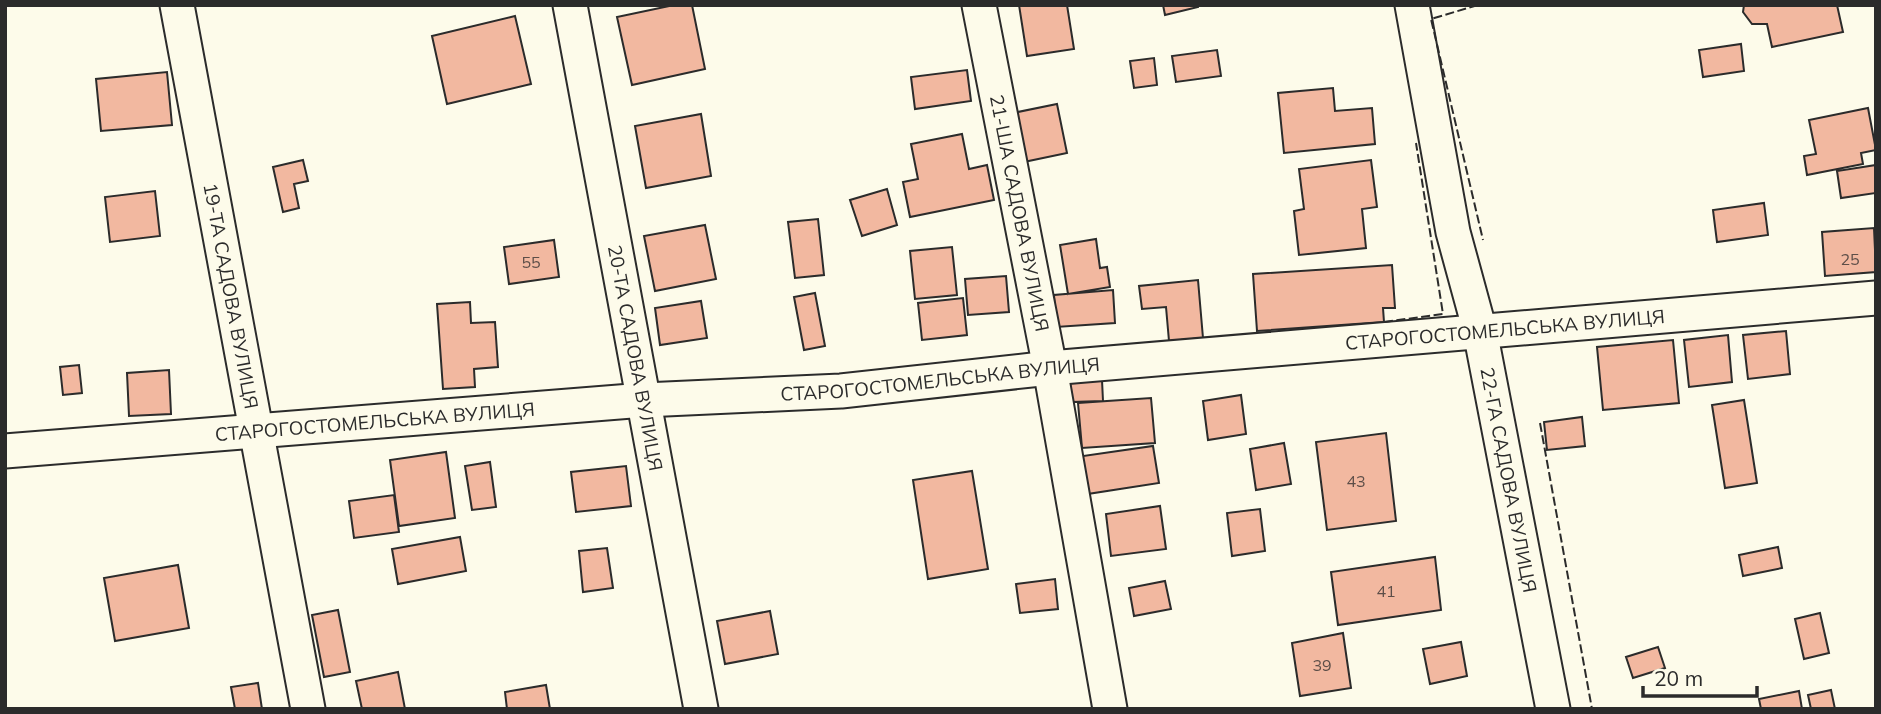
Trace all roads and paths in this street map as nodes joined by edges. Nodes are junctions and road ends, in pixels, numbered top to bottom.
1 (177, 5) edge
2 (570, 5) edge
3 (979, 5) edge
4 (1412, 5) edge
5 (1876, 298) edge
6 (1480, 331) junction
7 (1050, 368) junction
8 (644, 400) junction
9 (255, 432) junction
10 (5, 452) edge
11 (307, 709) edge
12 (701, 709) edge
13 (1110, 709) edge
14 (1553, 709) edge

1 - 9 street, 19-ТА САДОВА ВУЛИЦЯ
2 - 8 street, 20-ТА САДОВА ВУЛИЦЯ
3 - 7 street, 21-ША САДОВА ВУЛИЦЯ
4 - 6 street, 22-ГА САДОВА ВУЛИЦЯ
5 - 6 street, СТАРОГОСТОМЕЛЬСЬКА ВУЛИЦЯ
6 - 7 street, СТАРОГОСТОМЕЛЬСЬКА ВУЛИЦЯ
6 - 14 street, 22-ГА САДОВА ВУЛИЦЯ
7 - 8 street, СТАРОГОСТОМЕЛЬСЬКА ВУЛИЦЯ
7 - 13 street, 21-ША САДОВА ВУЛИЦЯ
8 - 9 street, СТАРОГОСТОМЕЛЬСЬКА ВУЛИЦЯ
8 - 12 street, 20-ТА САДОВА ВУЛИЦЯ
9 - 10 street, СТАРОГОСТОМЕЛЬСЬКА ВУЛИЦЯ
9 - 11 street, 19-ТА САДОВА ВУЛИЦЯ

